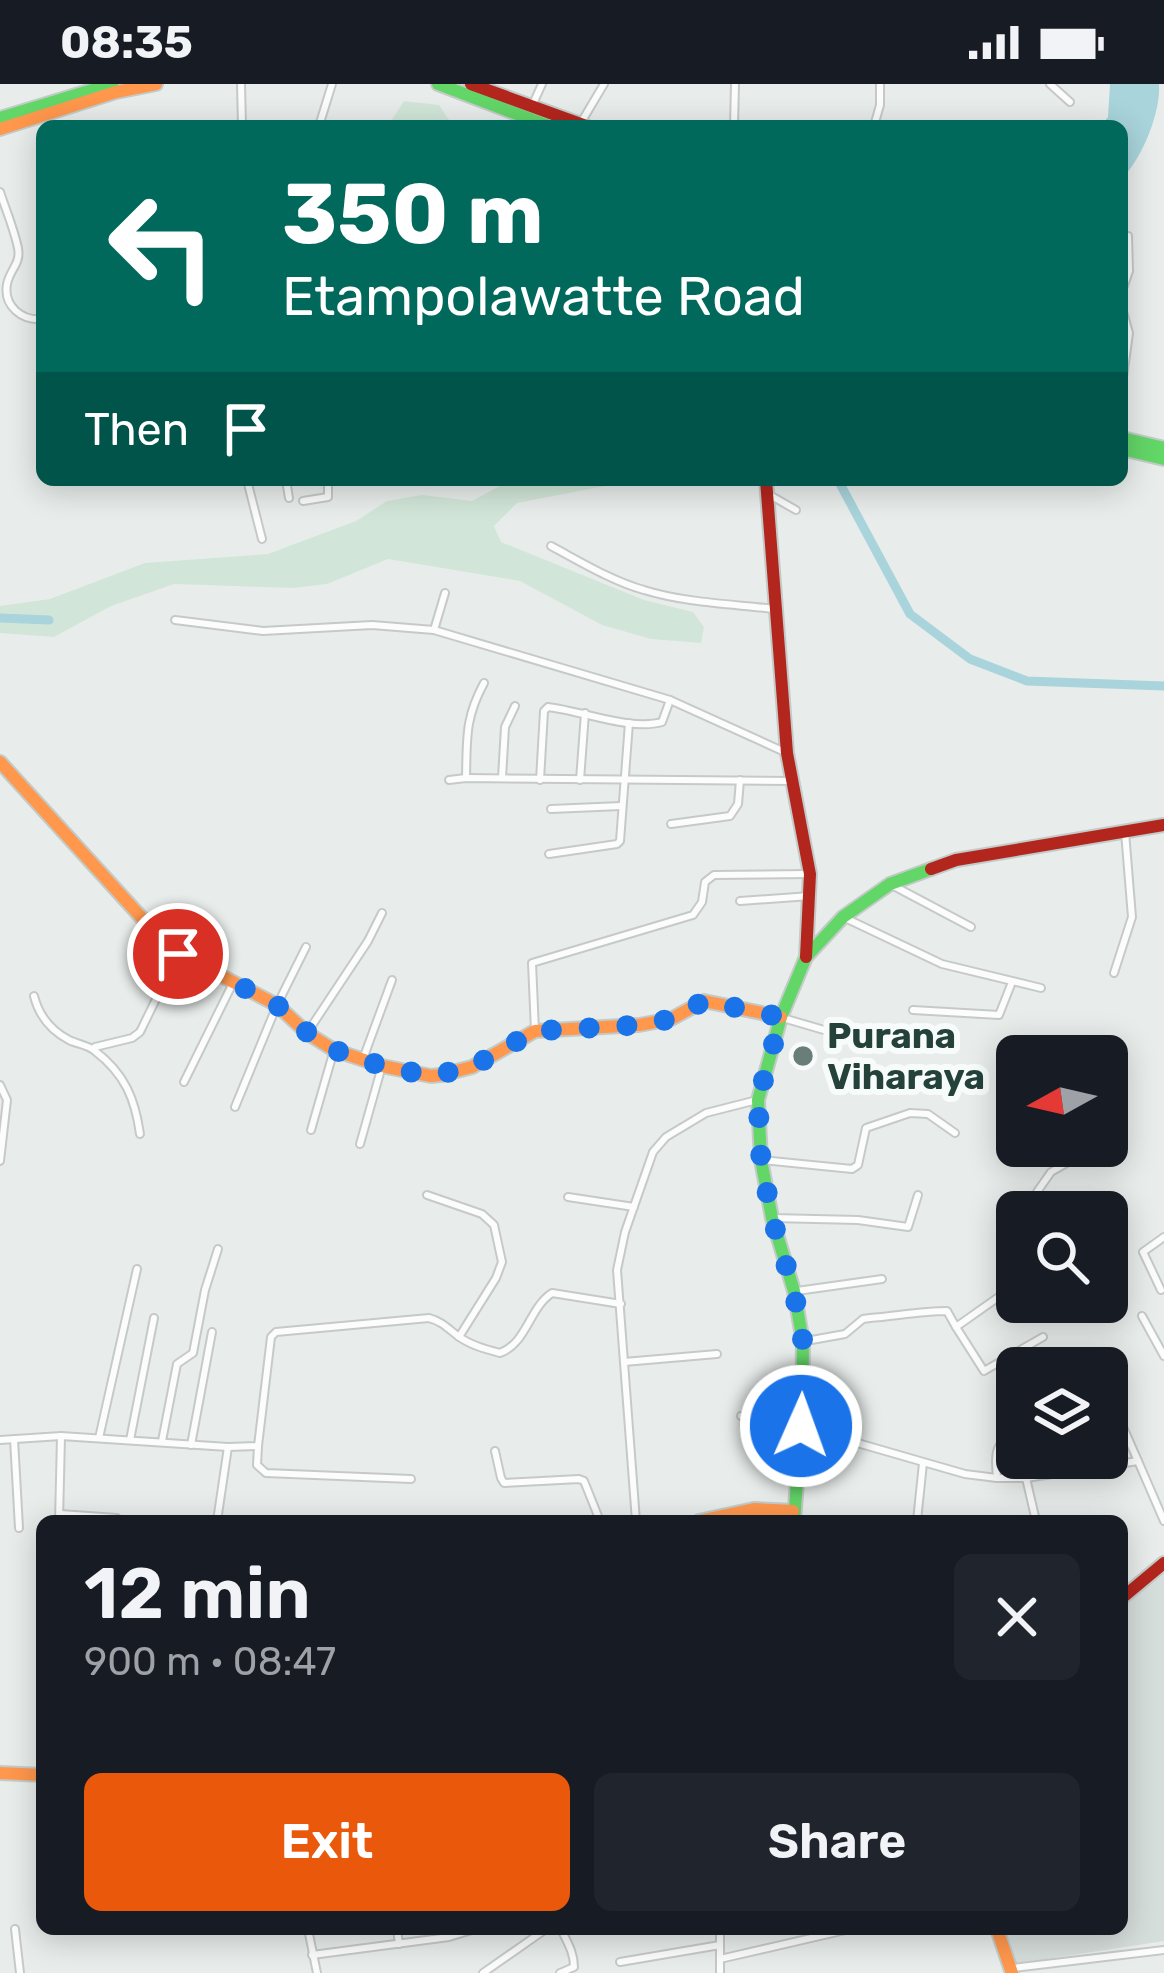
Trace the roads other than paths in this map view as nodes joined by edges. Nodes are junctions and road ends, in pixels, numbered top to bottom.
1 (112, 84) edge
2 (156, 84) edge
3 (242, 84) edge
4 (332, 84) edge
5 (438, 84) edge
6 (518, 84) edge
7 (542, 84) edge
8 (604, 84) edge
9 (735, 84) edge
10 (880, 84) edge
11 (1050, 84) edge
12 (479, 85) edge
13 (86, 92) edge
14 (512, 99) junction
15 (1070, 102) dead end
16 (532, 106) junction
17 (0, 118) edge
18 (242, 120) edge
19 (321, 120) edge
20 (533, 120) edge
21 (570, 120) edge
22 (586, 120) edge
23 (735, 120) edge
24 (876, 120) edge
25 (0, 129) edge
26 (0, 192) edge
27 (1128, 236) dead end
28 (1128, 274) edge
29 (36, 319) edge
30 (1128, 439) edge
31 (1164, 448) edge
32 (1128, 450) edge
33 (1164, 459) edge
34 (249, 486) edge
35 (287, 486) edge
36 (328, 486) edge
37 (767, 487) edge
38 (289, 499) dead end
39 (303, 501) dead end
40 (796, 509) dead end
41 (262, 538) dead end
42 (551, 546) dead end
43 (446, 593) dead end
44 (775, 609) junction
45 (175, 620) dead end
46 (434, 630) junction
47 (484, 682) dead end
48 (670, 700) junction
49 (515, 706) dead end
50 (585, 713) junction
51 (629, 723) junction
52 (787, 753) junction
53 (0, 762) edge
54 (466, 778) junction
55 (502, 779) junction
56 (625, 779) junction
57 (449, 780) dead end
58 (539, 780) junction
59 (580, 780) junction
60 (740, 780) junction
61 (790, 781) junction
62 (621, 806) junction
63 (550, 809) dead end
64 (671, 824) dead end
65 (1164, 825) edge
66 (1125, 832) junction
67 (549, 854) dead end
68 (810, 874) junction
69 (890, 884) junction
70 (810, 896) junction
71 (740, 901) dead end
72 (382, 914) dead end
73 (843, 917) junction
74 (970, 927) dead end
75 (306, 947) dead end
76 (178, 954) junction
77 (806, 957) junction
78 (1114, 973) dead end
79 (392, 980) dead end
80 (1013, 981) junction
81 (234, 982) junction
82 (1041, 988) dead end
83 (34, 996) dead end
84 (277, 1005) junction
85 (913, 1010) dead end
86 (781, 1017) junction
87 (535, 1031) junction
88 (308, 1033) junction
89 (878, 1039) dead end
90 (93, 1048) junction
91 (334, 1050) junction
92 (363, 1059) junction
93 (382, 1066) junction
94 (184, 1082) dead end
95 (0, 1085) edge
96 (758, 1100) junction
97 (235, 1107) dead end
98 (311, 1130) dead end
99 (955, 1133) dead end
100 (140, 1134) dead end
101 (1, 1144) edge
102 (360, 1144) dead end
103 (761, 1160) junction
104 (0, 1161) edge
105 (1060, 1167) edge
106 (1037, 1191) edge
107 (427, 1195) dead end
108 (918, 1195) dead end
109 (568, 1197) dead end
110 (634, 1207) junction
111 (772, 1218) junction
112 (1164, 1237) edge
113 (218, 1249) dead end
114 (137, 1269) dead end
115 (882, 1279) dead end
116 (1161, 1290) edge
117 (794, 1292) junction
118 (996, 1299) edge
119 (621, 1304) junction
120 (1142, 1316) dead end
121 (154, 1318) dead end
122 (956, 1327) junction
123 (212, 1332) dead end
124 (459, 1337) junction
125 (1043, 1337) dead end
126 (803, 1342) junction
127 (718, 1354) dead end
128 (1164, 1356) edge
129 (624, 1361) junction
130 (741, 1416) dead end
131 (801, 1421) junction
132 (61, 1436) junction
133 (99, 1438) junction
134 (14, 1439) junction
135 (1128, 1439) edge
136 (0, 1440) edge
137 (130, 1440) junction
138 (162, 1443) junction
139 (190, 1444) junction
140 (257, 1446) junction
141 (228, 1447) junction
142 (495, 1451) dead end
143 (1138, 1461) junction
144 (923, 1463) junction
145 (1128, 1463) edge
146 (996, 1478) edge
147 (1026, 1479) edge
148 (411, 1480) dead end
149 (59, 1515) edge
150 (218, 1515) edge
151 (598, 1515) edge
152 (636, 1515) edge
153 (726, 1515) edge
154 (787, 1515) edge
155 (793, 1515) edge
156 (918, 1515) edge
157 (1035, 1515) edge
158 (1164, 1521) edge
159 (19, 1528) dead end
160 (1164, 1563) edge
161 (1128, 1593) edge
162 (0, 1773) edge
163 (36, 1775) edge
164 (15, 1929) dead end
165 (309, 1935) edge
166 (398, 1935) edge
167 (456, 1935) edge
168 (537, 1935) edge
169 (564, 1935) edge
170 (720, 1935) edge
171 (825, 1935) edge
172 (999, 1935) edge
173 (399, 1944) junction
174 (720, 1945) junction
175 (1164, 1950) edge
176 (313, 1955) junction
177 (720, 1960) junction
178 (620, 1962) dead end
179 (577, 1970) edge
180 (1011, 1971) edge
181 (20, 1973) edge
182 (317, 1973) edge
183 (483, 1973) edge
184 (560, 1973) edge
185 (721, 1973) edge

1 - 13 main road
2 - 13 main road
3 - 18 street
4 - 19 street
5 - 20 main road
6 - 14 street
7 - 16 street
8 - 22 street
9 - 23 street
10 - 24 street
11 - 15 street
12 - 14 main road
13 - 17 main road
13 - 25 main road
14 - 16 main road
16 - 21 main road
26 - 29 street
27 - 28 street
30 - 31 main road
32 - 33 main road
34 - 41 street
35 - 38 street
36 - 39 street
37 - 40 street
37 - 44 main road
42 - 44 street
43 - 46 street
44 - 52 main road
45 - 46 street
46 - 48 street
47 - 54 street
48 - 51 street
48 - 52 street
49 - 55 street
50 - 51 street
50 - 58 street
50 - 59 street
51 - 56 street
52 - 61 main road
53 - 76 main road
54 - 55 street
54 - 57 street
55 - 58 street
56 - 59 street
56 - 60 street
56 - 62 street
58 - 59 street
60 - 61 street
60 - 64 street
61 - 68 main road
62 - 63 street
62 - 67 street
65 - 66 main road
66 - 69 main road
66 - 78 street
68 - 70 main road
68 - 87 street
69 - 73 main road
69 - 74 street
70 - 71 street
70 - 77 main road
72 - 88 street
73 - 77 main road
73 - 80 street
75 - 84 street
76 - 81 main road
76 - 90 street
77 - 86 main road
79 - 92 street
80 - 82 street
80 - 85 street
81 - 84 main road
81 - 94 street
83 - 90 street
84 - 88 main road
84 - 97 street
86 - 87 main road
86 - 89 street
86 - 96 main road
87 - 93 main road
88 - 91 main road
90 - 100 street
91 - 92 main road
91 - 98 street
92 - 93 main road
93 - 102 street
95 - 101 street
96 - 103 main road
96 - 110 street
99 - 103 street
101 - 104 street
103 - 111 main road
105 - 106 street
107 - 124 street
108 - 111 street
109 - 110 street
110 - 119 street
111 - 117 main road
112 - 116 street
113 - 138 street
114 - 133 street
115 - 117 street
117 - 126 main road
118 - 122 street
119 - 124 street
119 - 129 street
120 - 128 street
121 - 137 street
122 - 125 street
122 - 126 street
123 - 139 street
124 - 140 street
126 - 131 main road
127 - 129 street
129 - 152 street
130 - 131 street
131 - 144 street
131 - 155 main road
132 - 133 street
132 - 134 street
132 - 149 street
133 - 137 street
134 - 136 street
134 - 159 street
135 - 143 street
137 - 138 street
138 - 139 street
139 - 141 street
140 - 141 street
140 - 148 street
141 - 150 street
142 - 151 street
143 - 145 street
143 - 158 street
144 - 146 street
144 - 156 street
147 - 157 street
153 - 154 main road
160 - 161 main road
162 - 163 main road
164 - 181 street
165 - 176 street
166 - 173 street
167 - 173 street
168 - 183 street
169 - 179 street
170 - 174 street
171 - 177 street
172 - 180 main road
173 - 176 street
174 - 177 street
174 - 178 street
175 - 180 street
176 - 182 street
177 - 185 street
179 - 184 street

